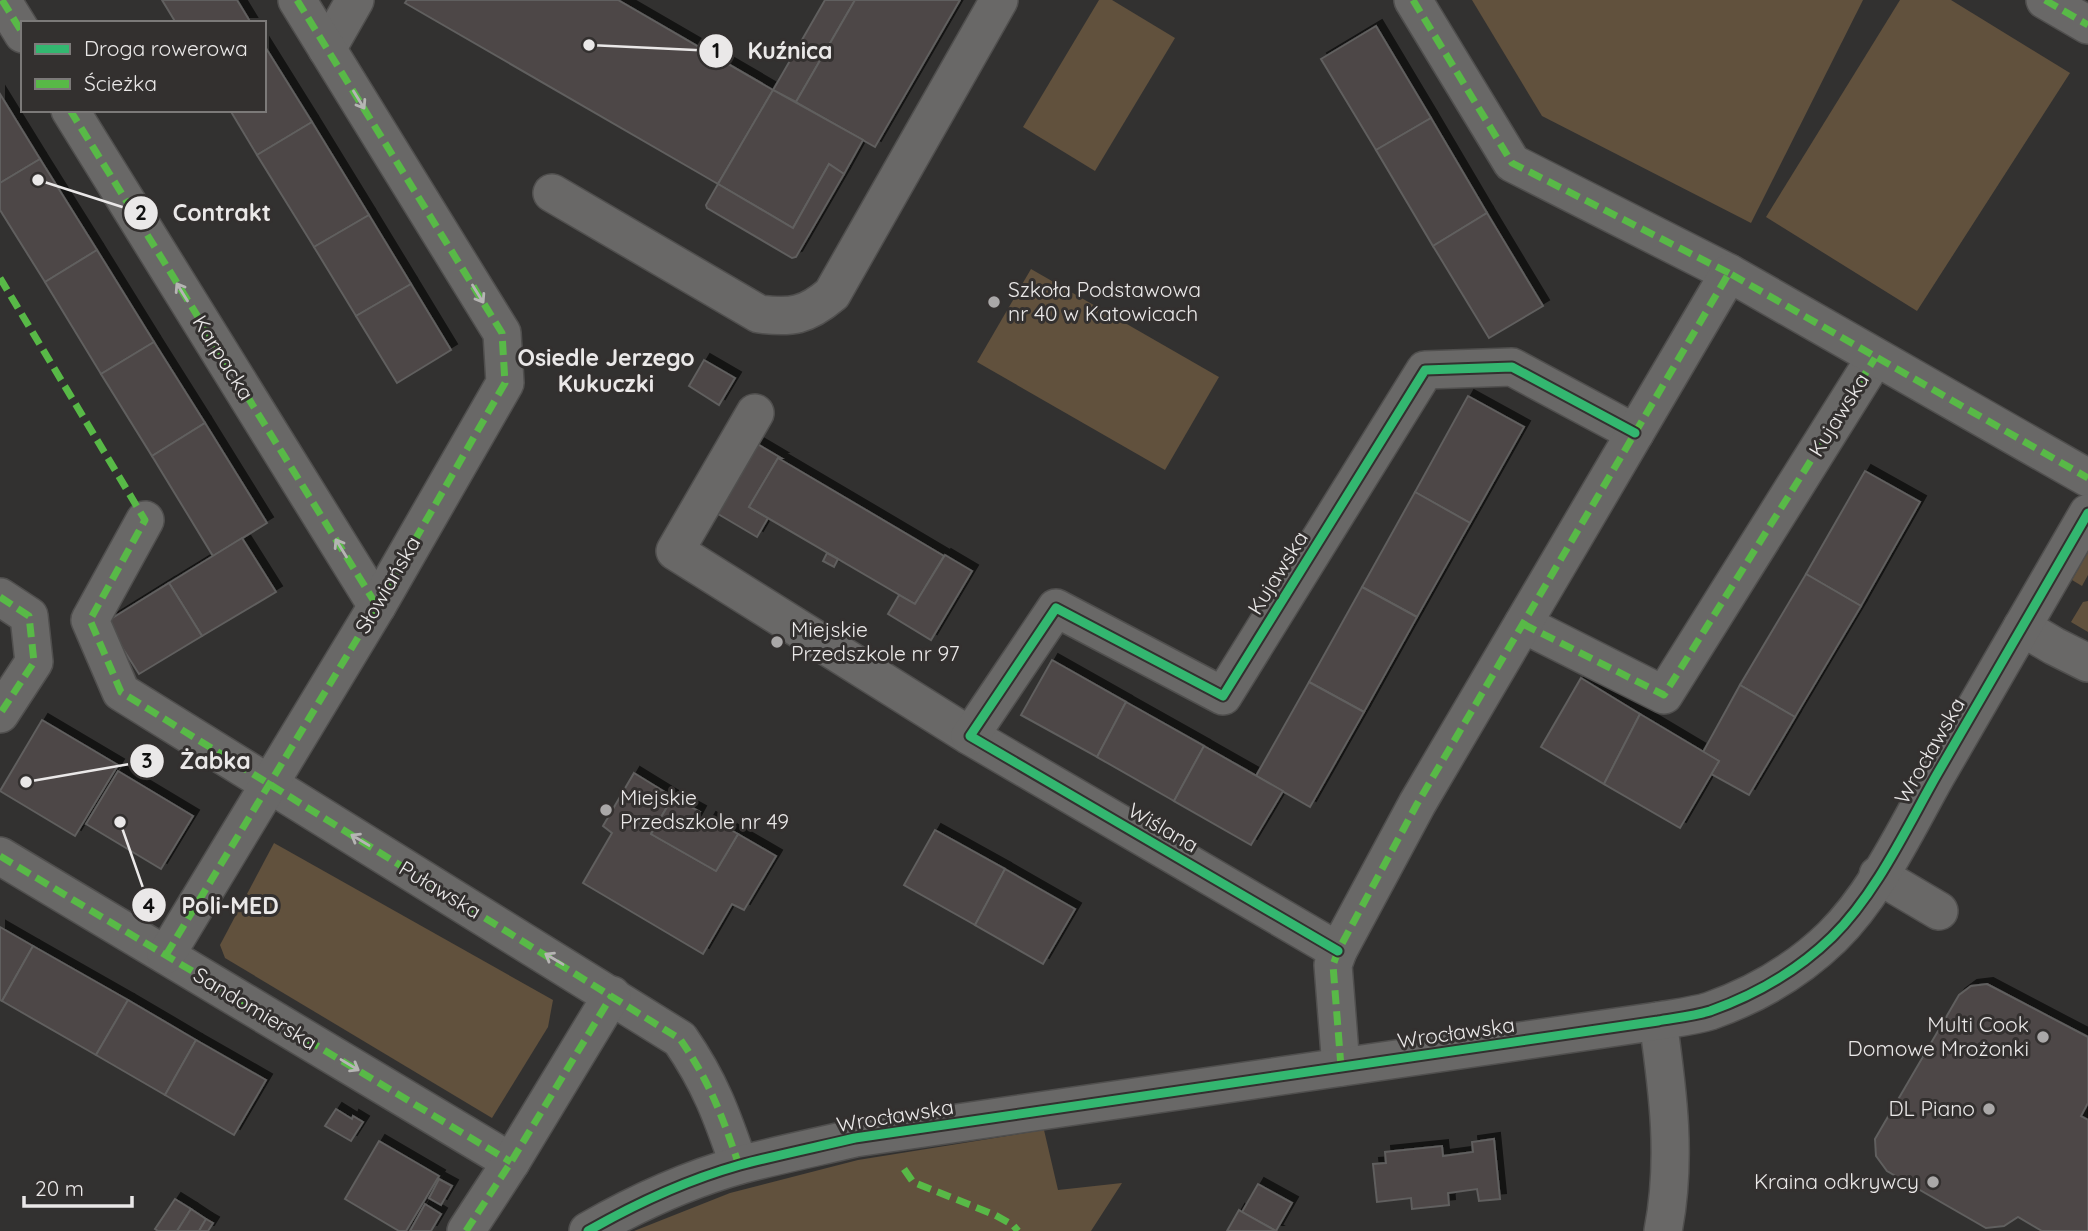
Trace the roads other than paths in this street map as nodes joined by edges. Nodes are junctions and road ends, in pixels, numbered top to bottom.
1 (2, 0) edge
2 (297, 0) edge
3 (355, 0) edge
4 (999, 0) edge
5 (1413, 0) edge
6 (2045, 0) edge
7 (2088, 25) edge
8 (21, 31) edge
9 (327, 49) junction
10 (71, 112) edge
11 (552, 193) dead end
12 (1729, 273) junction
13 (1875, 358) junction
14 (755, 413) dead end
15 (1635, 433) junction
16 (2088, 478) edge
17 (2088, 513) edge
18 (145, 520) dead end
19 (0, 597) edge
20 (377, 606) junction
21 (1522, 624) junction
22 (2022, 626) junction
23 (2088, 663) edge
24 (0, 713) edge
25 (970, 736) junction
26 (269, 785) junction
27 (0, 856) edge
28 (1878, 875) junction
29 (1939, 911) dead end
30 (1338, 950) junction
31 (166, 955) junction
32 (612, 995) junction
33 (1658, 1021) junction
34 (1341, 1067) junction
35 (511, 1162) junction
36 (739, 1166) junction
37 (466, 1231) edge
38 (588, 1231) edge
39 (1663, 1231) edge

1 - 8 street
2 - 9 street
3 - 9 street
4 - 11 street
5 - 12 street, Kujawska
6 - 7 street
9 -> 20 street, Słowiańska
20 -> 10 street, Karpacka
12 - 13 street, Kujawska
12 - 15 street
13 - 16 street, Kujawska
13 - 21 street, Kujawska
14 - 25 street, Wiślana
15 - 21 street
15 - 25 street, Kujawska
17 - 22 street, Wrocławska
18 - 26 street
19 - 24 street
20 - 26 street, Słowiańska
21 - 30 street
22 - 23 street
22 - 28 street, Wrocławska
25 - 30 street, Wiślana
26 - 31 street, Słowiańska
32 -> 26 street, Puławska
27 - 31 street, Sandomierska
28 - 29 street
28 - 33 street, Wrocławska
30 - 34 street
31 -> 35 street, Sandomierska
32 - 35 street
32 - 36 street, Puławska
33 - 34 street, Wrocławska
33 - 39 street
34 - 36 street, Wrocławska
35 - 37 street
36 - 38 street, Wrocławska

